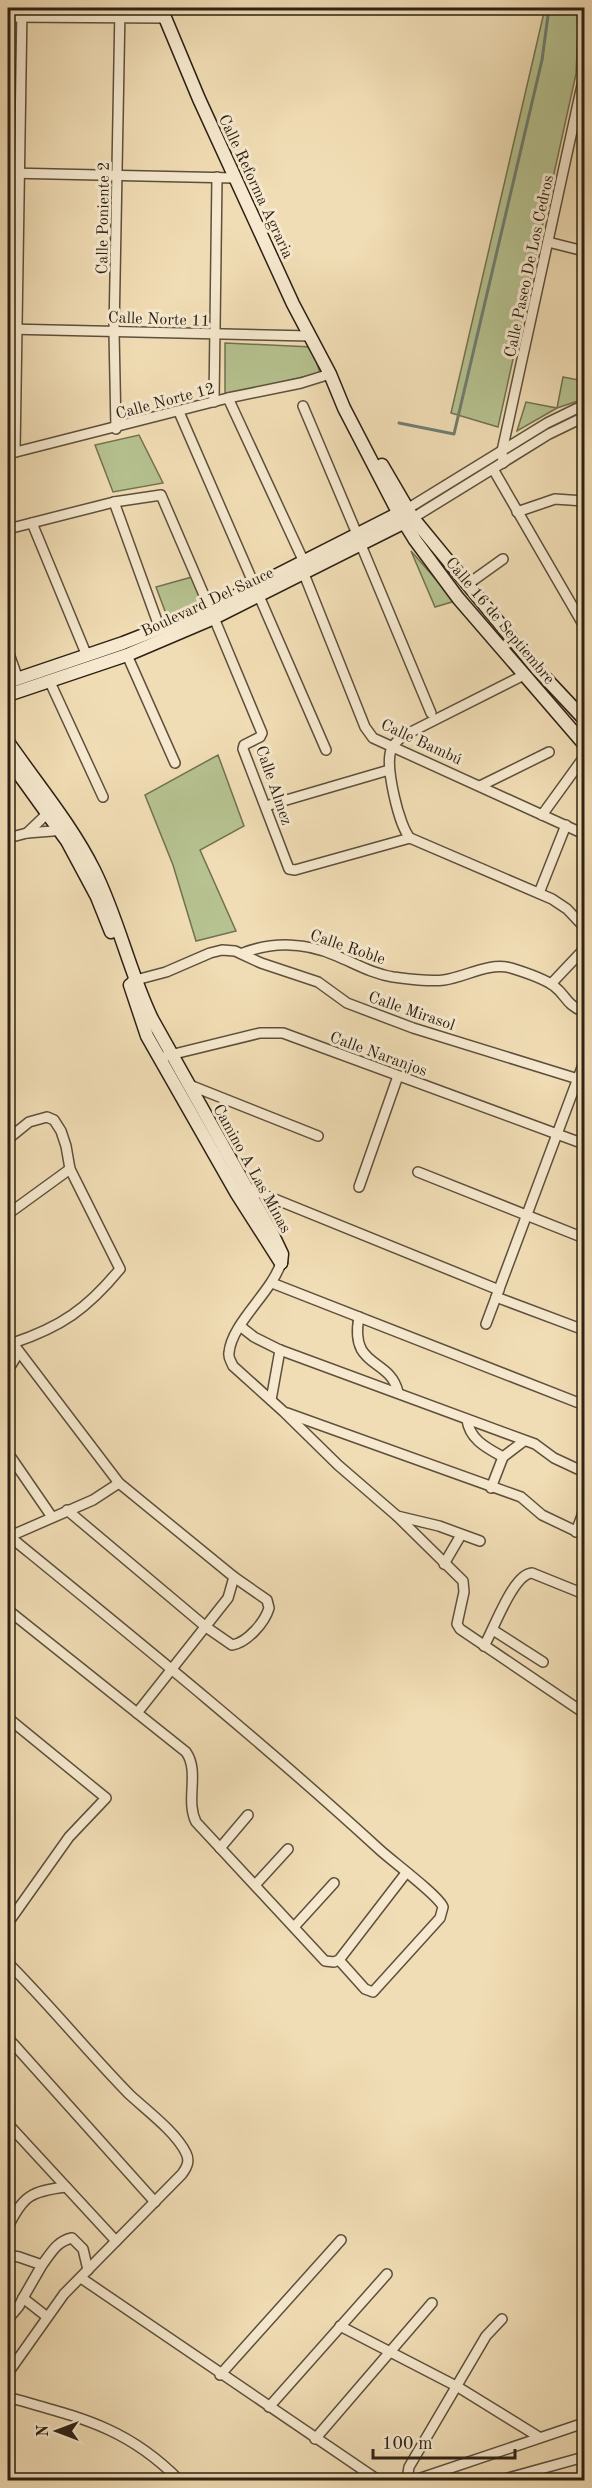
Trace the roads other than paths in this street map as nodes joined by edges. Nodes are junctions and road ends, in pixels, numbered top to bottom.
1 (120, 8) edge
2 (22, 13) edge
3 (164, 13) edge
4 (8, 17) edge
5 (120, 19) junction
6 (585, 76) edge
7 (8, 173) edge
8 (19, 173) junction
9 (118, 175) junction
10 (217, 177) junction
11 (235, 178) junction
12 (548, 242) junction
13 (585, 250) edge
14 (12, 329) edge
15 (114, 332) junction
16 (213, 335) junction
17 (310, 336) junction
18 (330, 374) junction
19 (228, 398) junction
20 (214, 402) junction
21 (585, 405) edge
22 (303, 406) dead end
23 (180, 412) junction
24 (585, 417) edge
25 (116, 429) junction
26 (502, 451) junction
27 (11, 453) edge
28 (502, 463) junction
29 (493, 469) junction
30 (585, 501) edge
31 (114, 502) junction
32 (517, 512) junction
33 (406, 516) junction
34 (32, 523) junction
35 (8, 529) edge
36 (359, 540) junction
37 (503, 559) dead end
38 (304, 568) junction
39 (468, 584) junction
40 (258, 591) junction
41 (212, 614) junction
42 (585, 626) edge
43 (160, 629) junction
44 (8, 651) edge
45 (127, 655) junction
46 (87, 656) junction
47 (524, 675) junction
48 (49, 680) junction
49 (13, 681) edge
50 (8, 695) edge
51 (431, 713) dead end
52 (585, 719) edge
53 (8, 742) edge
54 (585, 744) edge
55 (392, 746) junction
56 (326, 750) dead end
57 (549, 752) dead end
58 (585, 757) edge
59 (8, 759) edge
60 (175, 763) dead end
61 (389, 770) junction
62 (480, 786) junction
63 (103, 797) dead end
64 (266, 806) junction
65 (50, 811) junction
66 (542, 815) junction
67 (566, 825) junction
68 (65, 830) junction
69 (27, 833) junction
70 (585, 834) edge
71 (8, 838) edge
72 (411, 838) junction
73 (538, 893) junction
74 (585, 927) edge
75 (585, 949) edge
76 (243, 953) junction
77 (133, 981) junction
78 (550, 984) junction
79 (585, 1012) edge
80 (166, 1057) junction
81 (585, 1062) edge
82 (398, 1076) junction
83 (578, 1080) junction
84 (187, 1084) junction
85 (558, 1135) junction
86 (318, 1136) dead end
87 (8, 1139) edge
88 (585, 1144) edge
89 (70, 1169) junction
90 (418, 1172) dead end
91 (229, 1179) junction
92 (245, 1187) junction
93 (359, 1187) dead end
94 (8, 1214) edge
95 (528, 1216) junction
96 (267, 1235) junction
97 (585, 1238) edge
98 (281, 1263) joint
99 (272, 1283) junction
100 (498, 1294) junction
101 (359, 1317) junction
102 (486, 1324) dead end
103 (240, 1326) junction
104 (585, 1330) edge
105 (10, 1340) edge
106 (280, 1350) junction
107 (19, 1352) junction
108 (8, 1370) edge
109 (398, 1392) junction
110 (271, 1400) junction
111 (585, 1405) edge
112 (285, 1412) junction
113 (466, 1420) junction
114 (524, 1441) junction
115 (8, 1453) edge
116 (503, 1458) junction
117 (585, 1472) edge
118 (119, 1483) junction
119 (491, 1488) junction
120 (67, 1510) junction
121 (585, 1510) edge
122 (397, 1516) junction
123 (52, 1517) junction
124 (580, 1533) edge
125 (461, 1535) junction
126 (8, 1536) edge
127 (480, 1541) dead end
128 (444, 1564) junction
129 (234, 1577) junction
130 (585, 1594) edge
131 (8, 1610) edge
132 (206, 1627) junction
133 (493, 1630) junction
134 (484, 1646) junction
135 (543, 1662) dead end
136 (171, 1668) junction
137 (137, 1713) junction
138 (585, 1713) edge
139 (8, 1718) edge
140 (249, 1815) dead end
141 (220, 1848) junction
142 (288, 1849) dead end
143 (406, 1873) junction
144 (334, 1883) dead end
145 (256, 1884) junction
146 (8, 1923) edge
147 (294, 1927) junction
148 (339, 1960) junction
149 (8, 1963) edge
150 (8, 2037) edge
151 (8, 2125) edge
152 (66, 2187) junction
153 (154, 2202) junction
154 (8, 2227) edge
155 (341, 2240) dead end
156 (116, 2241) junction
157 (8, 2255) edge
158 (42, 2265) junction
159 (88, 2270) junction
160 (387, 2274) dead end
161 (81, 2278) junction
162 (24, 2298) junction
163 (432, 2303) dead end
164 (46, 2316) junction
165 (8, 2319) edge
166 (502, 2319) dead end
167 (340, 2326) junction
168 (388, 2352) junction
169 (8, 2373) edge
170 (220, 2375) junction
171 (458, 2387) junction
172 (8, 2397) edge
173 (269, 2407) junction
174 (585, 2422) edge
175 (539, 2437) junction
176 (315, 2439) junction
177 (585, 2457) edge
178 (179, 2481) edge
179 (378, 2481) edge
180 (407, 2481) edge
181 (415, 2481) edge
182 (501, 2481) edge

1 - 5 street, Calle Poniente 2
2 - 4 street
2 - 5 street
2 - 8 street
3 - 5 street
3 - 11 street, Calle Reforma Agraria
5 - 9 street, Calle Poniente 2
6 - 12 street, Calle Paseo De Los Cedros
7 - 8 street
8 - 9 street
8 - 14 street
9 - 10 street
9 - 15 street, Calle Poniente 2
10 - 11 street
10 - 16 street
11 - 17 street, Calle Reforma Agraria
12 - 13 street
12 - 26 street, Calle Paseo De Los Cedros
14 - 15 street, Calle Norte 11
14 - 27 street
15 - 16 street, Calle Norte 11
15 - 25 street, Calle Poniente 2
16 - 17 street, Calle Norte 11
16 - 20 street
17 - 18 street, Calle Reforma Agraria
18 - 19 street, Calle Norte 12
18 - 33 street
19 - 20 street, Calle Norte 12
19 - 38 street, Calle Bambú
20 - 23 street, Calle Norte 12
21 - 26 street
22 - 36 street
23 - 25 street, Calle Norte 12
23 - 40 street
24 - 28 street
25 - 27 street, Calle Norte 12
26 - 28 street, Calle Paseo De Los Cedros
26 - 33 street
28 - 29 street
29 - 32 street
29 - 33 street
30 - 32 street
31 - 34 street
31 - 41 street, Calle Almez
31 - 43 street
32 - 42 street
33 - 36 street, Boulevard Del Sauce
33 - 39 street, Calle 16 de Septiembre
33 - 47 street, Calle 16 de Septiembre
34 - 35 street
34 - 46 street
36 - 38 street, Boulevard Del Sauce
36 - 51 street
37 - 39 street
38 - 40 street, Boulevard Del Sauce
38 - 55 street, Calle Bambú
39 - 52 street, Calle 16 de Septiembre
40 - 41 street, Boulevard Del Sauce
40 - 56 street
41 - 43 street, Boulevard Del Sauce
41 - 45 street, Boulevard Del Sauce
41 - 64 street, Calle Almez
43 - 46 street, Boulevard Del Sauce
44 - 49 street
45 - 48 street, Boulevard Del Sauce
45 - 60 street
46 - 49 street, Boulevard Del Sauce
47 - 54 street, Calle 16 de Septiembre
47 - 55 street
48 - 50 street, Boulevard Del Sauce
48 - 63 street
53 - 65 street, Camino A Las Minas
55 - 61 street
55 - 62 street, Calle Bambú
57 - 62 street
58 - 66 street
59 - 65 street, Camino A Las Minas
61 - 64 street
61 - 72 street
62 - 66 street, Calle Bambú
64 - 72 street, Calle Almez
65 - 68 street, Camino A Las Minas
65 - 69 street
66 - 67 street, Calle Bambú
67 - 70 street, Calle Bambú
67 - 73 street
68 - 69 street
68 - 77 street, Camino A Las Minas
69 - 71 street
72 - 73 street
73 - 74 street
75 - 78 street
76 - 77 street, Calle Roble
76 - 78 street, Calle Roble
76 - 83 street, Calle Mirasol
77 - 80 street, Camino A Las Minas
78 - 79 street, Calle Roble
80 - 82 street, Calle Naranjos
80 - 84 street, Camino A Las Minas
80 - 91 street, Camino A Las Minas
81 - 83 street
82 - 85 street, Calle Naranjos
82 - 93 street
83 - 85 street
84 - 86 street
84 - 92 street, Camino A Las Minas
85 - 88 street, Calle Naranjos
85 - 95 street
87 - 89 street
89 - 94 street
89 - 105 street
90 - 95 street
91 - 92 street
91 - 96 street, Camino A Las Minas
92 - 96 street, Camino A Las Minas
92 - 100 street
95 - 97 street
95 - 100 street
96 - 98 street, Camino A Las Minas
98 - 99 street
99 - 101 street
99 - 103 street
100 - 102 street
100 - 104 street
101 - 109 street
101 - 111 street
103 - 106 street
103 - 110 street
105 - 107 street
106 - 109 street
106 - 110 street
107 - 108 street
107 - 118 street
109 - 113 street
110 - 112 street
112 - 119 street
112 - 122 street
113 - 114 street
113 - 116 street
114 - 116 street
114 - 117 street
115 - 123 street
116 - 119 street
118 - 120 street
118 - 129 street
119 - 124 street
120 - 123 street
120 - 132 street
121 - 124 street
122 - 125 street
122 - 128 street
123 - 126 street
125 - 127 street
125 - 128 street
126 - 136 street
128 - 134 street
129 - 132 street
129 - 132 street
130 - 133 street
131 - 137 street
132 - 136 street
133 - 134 street
133 - 135 street
134 - 138 street
136 - 137 street
136 - 143 street
137 - 141 street
139 - 146 street
140 - 141 street
141 - 145 street
142 - 145 street
143 - 148 street
143 - 148 street
144 - 147 street
145 - 147 street
147 - 148 street
149 - 153 street
150 - 153 street
151 - 152 street
152 - 154 street
152 - 156 street
153 - 156 street
155 - 170 street
156 - 159 street
157 - 158 street
158 - 159 street
158 - 162 street
159 - 161 street
160 - 167 street
161 - 164 street
161 - 170 street
162 - 164 street
162 - 165 street
163 - 168 street
164 - 169 street
166 - 171 street
167 - 168 street
167 - 173 street
168 - 171 street
168 - 176 street
170 - 173 street
171 - 175 street
171 - 180 street
172 - 178 street
173 - 176 street
174 - 175 street
175 - 181 street
176 - 179 street
177 - 182 street

